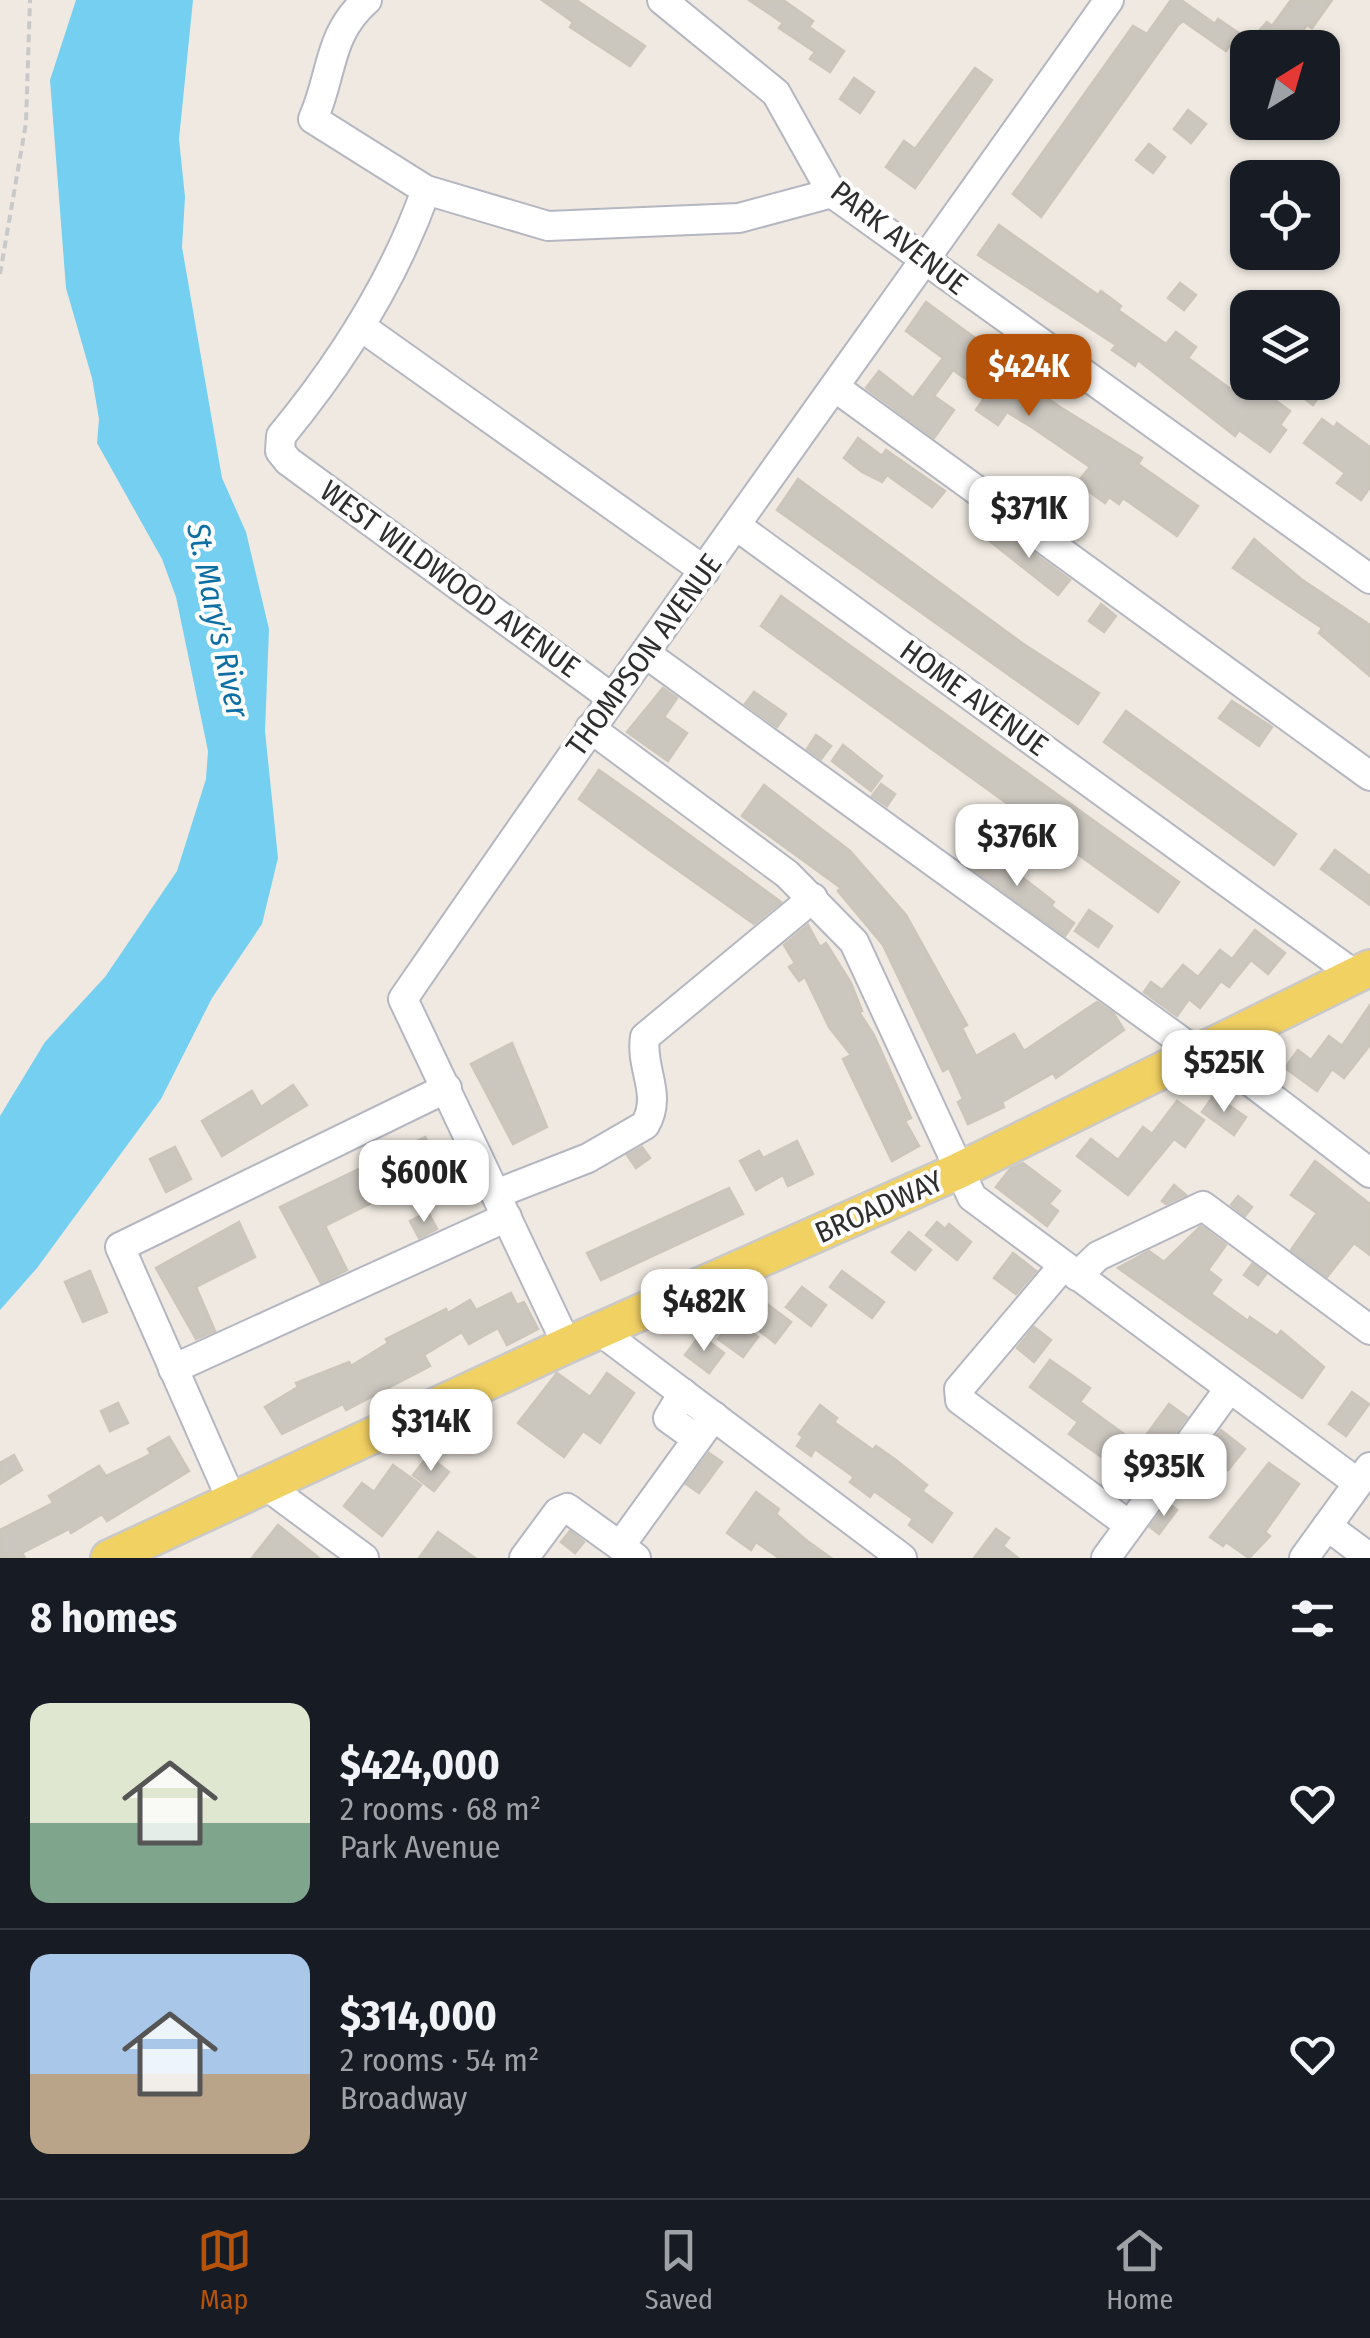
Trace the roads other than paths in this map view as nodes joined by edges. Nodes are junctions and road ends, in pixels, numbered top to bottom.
1 (367, 0) edge
2 (662, 0) edge
3 (1109, 0) edge
4 (426, 190) junction
5 (832, 193) junction
6 (924, 261) junction
7 (360, 326) junction
8 (836, 388) junction
9 (738, 527) junction
10 (705, 571) junction
11 (1370, 579) edge
12 (645, 653) junction
13 (612, 698) junction
14 (590, 728) junction
15 (1370, 776) edge
16 (814, 898) junction
17 (1362, 972) edge
18 (1204, 1052) junction
19 (447, 1088) junction
20 (958, 1171) junction
21 (1370, 1173) edge
22 (501, 1205) junction
23 (1070, 1271) junction
24 (1370, 1330) edge
25 (600, 1331) junction
26 (567, 1344) junction
27 (174, 1370) junction
28 (1229, 1389) junction
29 (705, 1428) junction
30 (1364, 1475) edge
31 (268, 1486) junction
32 (232, 1501) junction
33 (1129, 1524) junction
34 (1327, 1526) junction
35 (630, 1544) edge
36 (109, 1558) edge
37 (364, 1558) edge
38 (524, 1558) edge
39 (902, 1558) edge
40 (1106, 1558) edge
41 (1304, 1558) edge
42 (1370, 1558) edge

1 - 4 street
2 - 5 street, PARK AVENUE
3 - 6 street, THOMPSON AVENUE
4 - 5 street
4 - 7 street
5 - 6 street, PARK AVENUE
6 - 8 street, THOMPSON AVENUE
6 - 11 street, PARK AVENUE
7 - 10 street
7 - 13 street, WEST WILDWOOD AVENUE
8 - 9 street, THOMPSON AVENUE
8 - 15 street
9 - 10 street, THOMPSON AVENUE
9 - 17 street, HOME AVENUE
10 - 12 street, THOMPSON AVENUE
12 - 13 street, THOMPSON AVENUE
12 - 18 street
13 - 14 street, THOMPSON AVENUE
14 - 16 street
14 - 19 street, THOMPSON AVENUE
16 - 20 street
16 - 22 street
17 - 18 main road, BROADWAY
18 - 20 main road, BROADWAY
18 - 21 street
19 - 22 street, THOMPSON AVENUE
19 - 27 street
20 - 23 street
20 - 25 main road, BROADWAY
22 - 26 street, THOMPSON AVENUE
22 - 27 street
23 - 24 street
23 - 28 street
23 - 33 street
25 - 26 main road, BROADWAY
25 - 29 street
26 - 31 main road, BROADWAY
27 - 32 street
28 - 30 street
28 - 33 street
29 - 35 street
29 - 39 street
30 - 34 street
31 - 32 main road, BROADWAY
31 - 37 street
32 - 36 main road, BROADWAY
33 - 40 street
34 - 41 street
34 - 42 street
35 - 38 street

